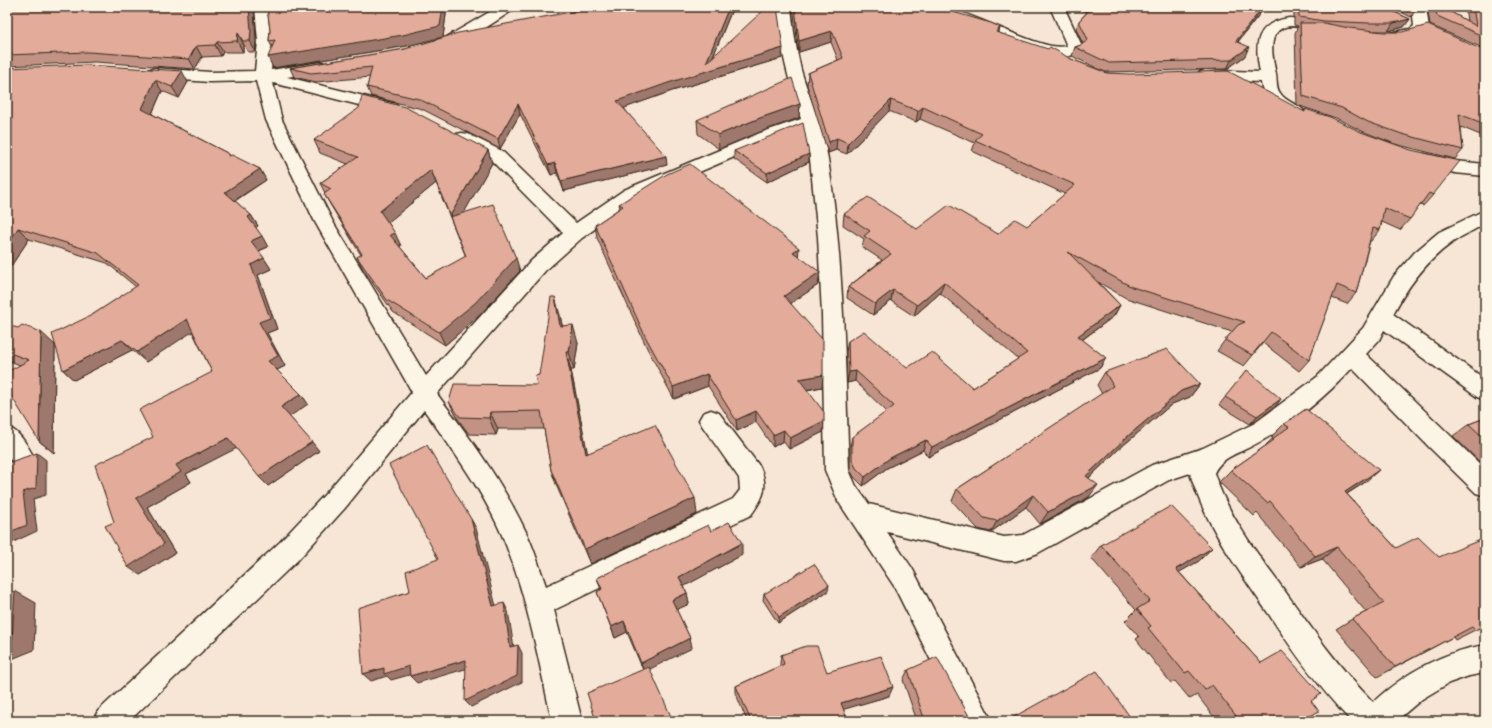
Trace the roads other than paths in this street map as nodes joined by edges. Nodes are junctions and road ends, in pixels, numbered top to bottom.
1 (262, 7) edge
2 (508, 7) edge
3 (784, 7) edge
4 (927, 7) edge
5 (1057, 7) edge
6 (1419, 7) edge
7 (1402, 19) edge
8 (1336, 29) edge
9 (1428, 31) junction
10 (1382, 36) edge
11 (429, 46) edge
12 (1046, 50) junction
13 (337, 64) edge
14 (1074, 66) edge
15 (141, 72) edge
16 (263, 76) junction
17 (1190, 76) edge
18 (1268, 77) junction
19 (408, 112) edge
20 (1313, 118) edge
21 (811, 121) junction
22 (449, 131) edge
23 (1411, 156) edge
24 (1485, 170) edge
25 (1485, 216) edge
26 (575, 233) junction
27 (1381, 317) junction
28 (1352, 354) junction
29 (1485, 391) edge
30 (424, 393) junction
31 (711, 420) dead end
32 (1210, 456) junction
33 (1485, 485) edge
34 (863, 514) junction
35 (539, 604) junction
36 (1485, 659) edge
37 (108, 721) edge
38 (567, 721) edge
39 (977, 721) edge
40 (1371, 721) edge
41 (1374, 721) edge

1 - 16 street
2 - 11 street
3 - 21 street
4 - 12 street
5 - 12 street
6 - 9 street
7 - 9 street
8 - 18 street
9 - 10 street
12 - 14 street
13 - 16 street
15 - 16 street
16 - 19 street
16 - 30 street
17 - 18 street
18 - 20 street
21 - 26 street
21 - 34 street
22 - 26 street
23 - 24 street
25 - 27 street
26 - 30 street
27 - 28 street
27 - 29 street
28 - 32 street
28 - 33 street
30 - 35 street
30 - 37 street
31 - 35 street
32 - 34 street
32 - 40 street
34 - 39 street
35 - 38 street
36 - 41 street

